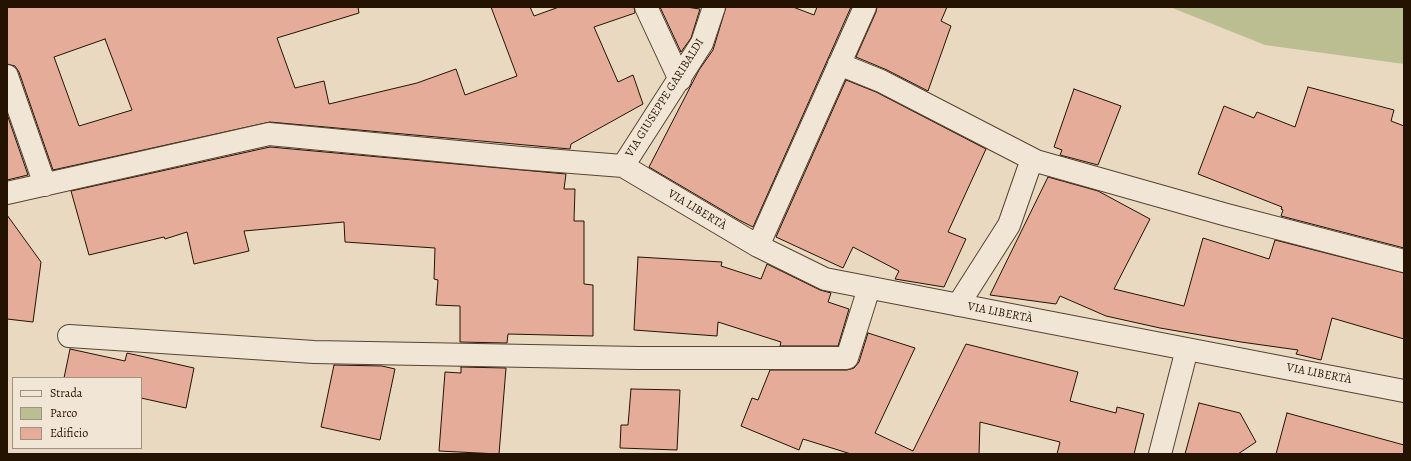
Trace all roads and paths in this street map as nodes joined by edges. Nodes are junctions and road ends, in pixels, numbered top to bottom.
1 (646, 7) edge
2 (714, 7) edge
3 (865, 7) edge
4 (839, 64) junction
5 (7, 76) edge
6 (680, 80) junction
7 (1032, 159) junction
8 (622, 166) junction
9 (45, 185) junction
10 (7, 194) edge
11 (758, 246) junction
12 (1404, 261) edge
13 (870, 288) junction
14 (958, 305) junction
15 (69, 336) dead end
16 (1187, 349) junction
17 (1404, 391) edge
18 (1160, 454) edge

1 - 6 street
2 - 6 street, VIA GIUSEPPE GARIBALDI
3 - 4 street
4 - 7 street
4 - 11 street
5 - 9 street
6 - 8 street, VIA GIUSEPPE GARIBALDI
7 - 12 street
7 - 14 street
8 - 9 street
8 - 11 street, VIA LIBERTÀ
9 - 10 street
11 - 13 street, VIA LIBERTÀ
13 - 14 street, VIA LIBERTÀ
13 - 15 street
14 - 16 street, VIA LIBERTÀ
16 - 17 street, VIA LIBERTÀ
16 - 18 street

